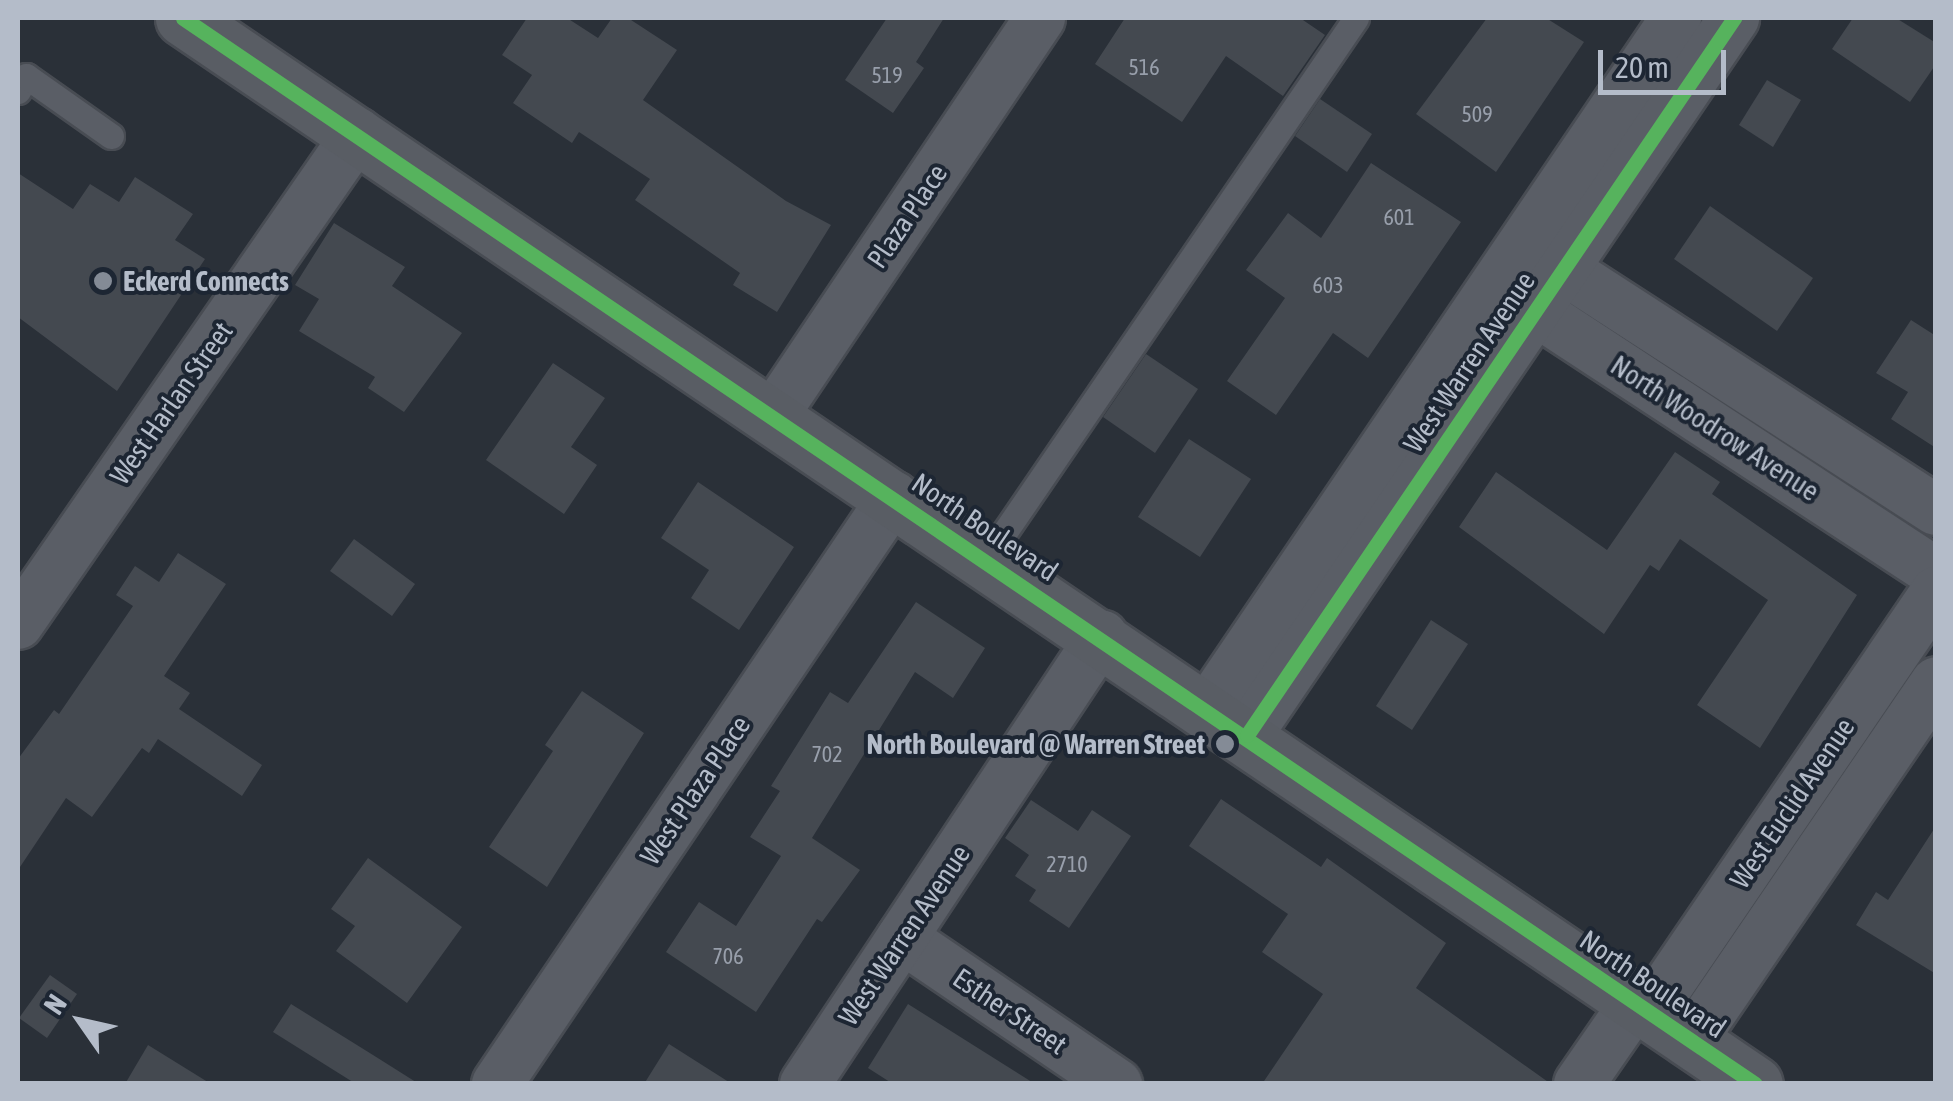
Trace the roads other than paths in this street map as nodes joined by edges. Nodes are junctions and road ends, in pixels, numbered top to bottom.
1 (182, 18) edge
2 (1040, 18) edge
3 (1356, 18) edge
4 (1676, 18) edge
5 (1734, 18) edge
6 (18, 90) edge
7 (358, 133) junction
8 (112, 136) dead end
9 (1543, 256) junction
10 (1514, 297) junction
11 (774, 414) junction
12 (894, 496) junction
13 (1936, 510) edge
14 (987, 558) junction
15 (1936, 573) edge
16 (1936, 592) edge
17 (18, 624) edge
18 (1102, 636) junction
19 (1936, 682) edge
20 (1227, 721) junction
21 (902, 938) junction
22 (1659, 1019) junction
23 (497, 1084) edge
24 (805, 1084) edge
25 (1117, 1084) edge
26 (1579, 1084) edge
27 (1755, 1084) edge

1 - 7 street, North Boulevard
2 - 11 street, Plaza Place
3 - 14 lane
4 - 9 street, West Warren Avenue
5 - 9 street, West Warren Avenue
6 - 8 lane
7 - 11 street, North Boulevard
7 - 17 street, West Harlan Street
9 - 10 street, West Warren Avenue
9 - 13 street, North Woodrow Avenue
10 - 15 street, North Woodrow Avenue
10 - 20 street, West Warren Avenue
11 - 12 street, North Boulevard
12 - 14 street, North Boulevard
12 - 23 street, West Plaza Place
14 - 18 street, North Boulevard
16 - 22 street, West Euclid Avenue
18 - 20 street, North Boulevard
18 - 21 street, West Warren Avenue
19 - 22 street, West Euclid Avenue
20 - 22 street, North Boulevard
21 - 24 street, West Warren Avenue
21 - 25 street, Esther Street
22 - 26 street, West Euclid Avenue
22 - 27 street, North Boulevard

